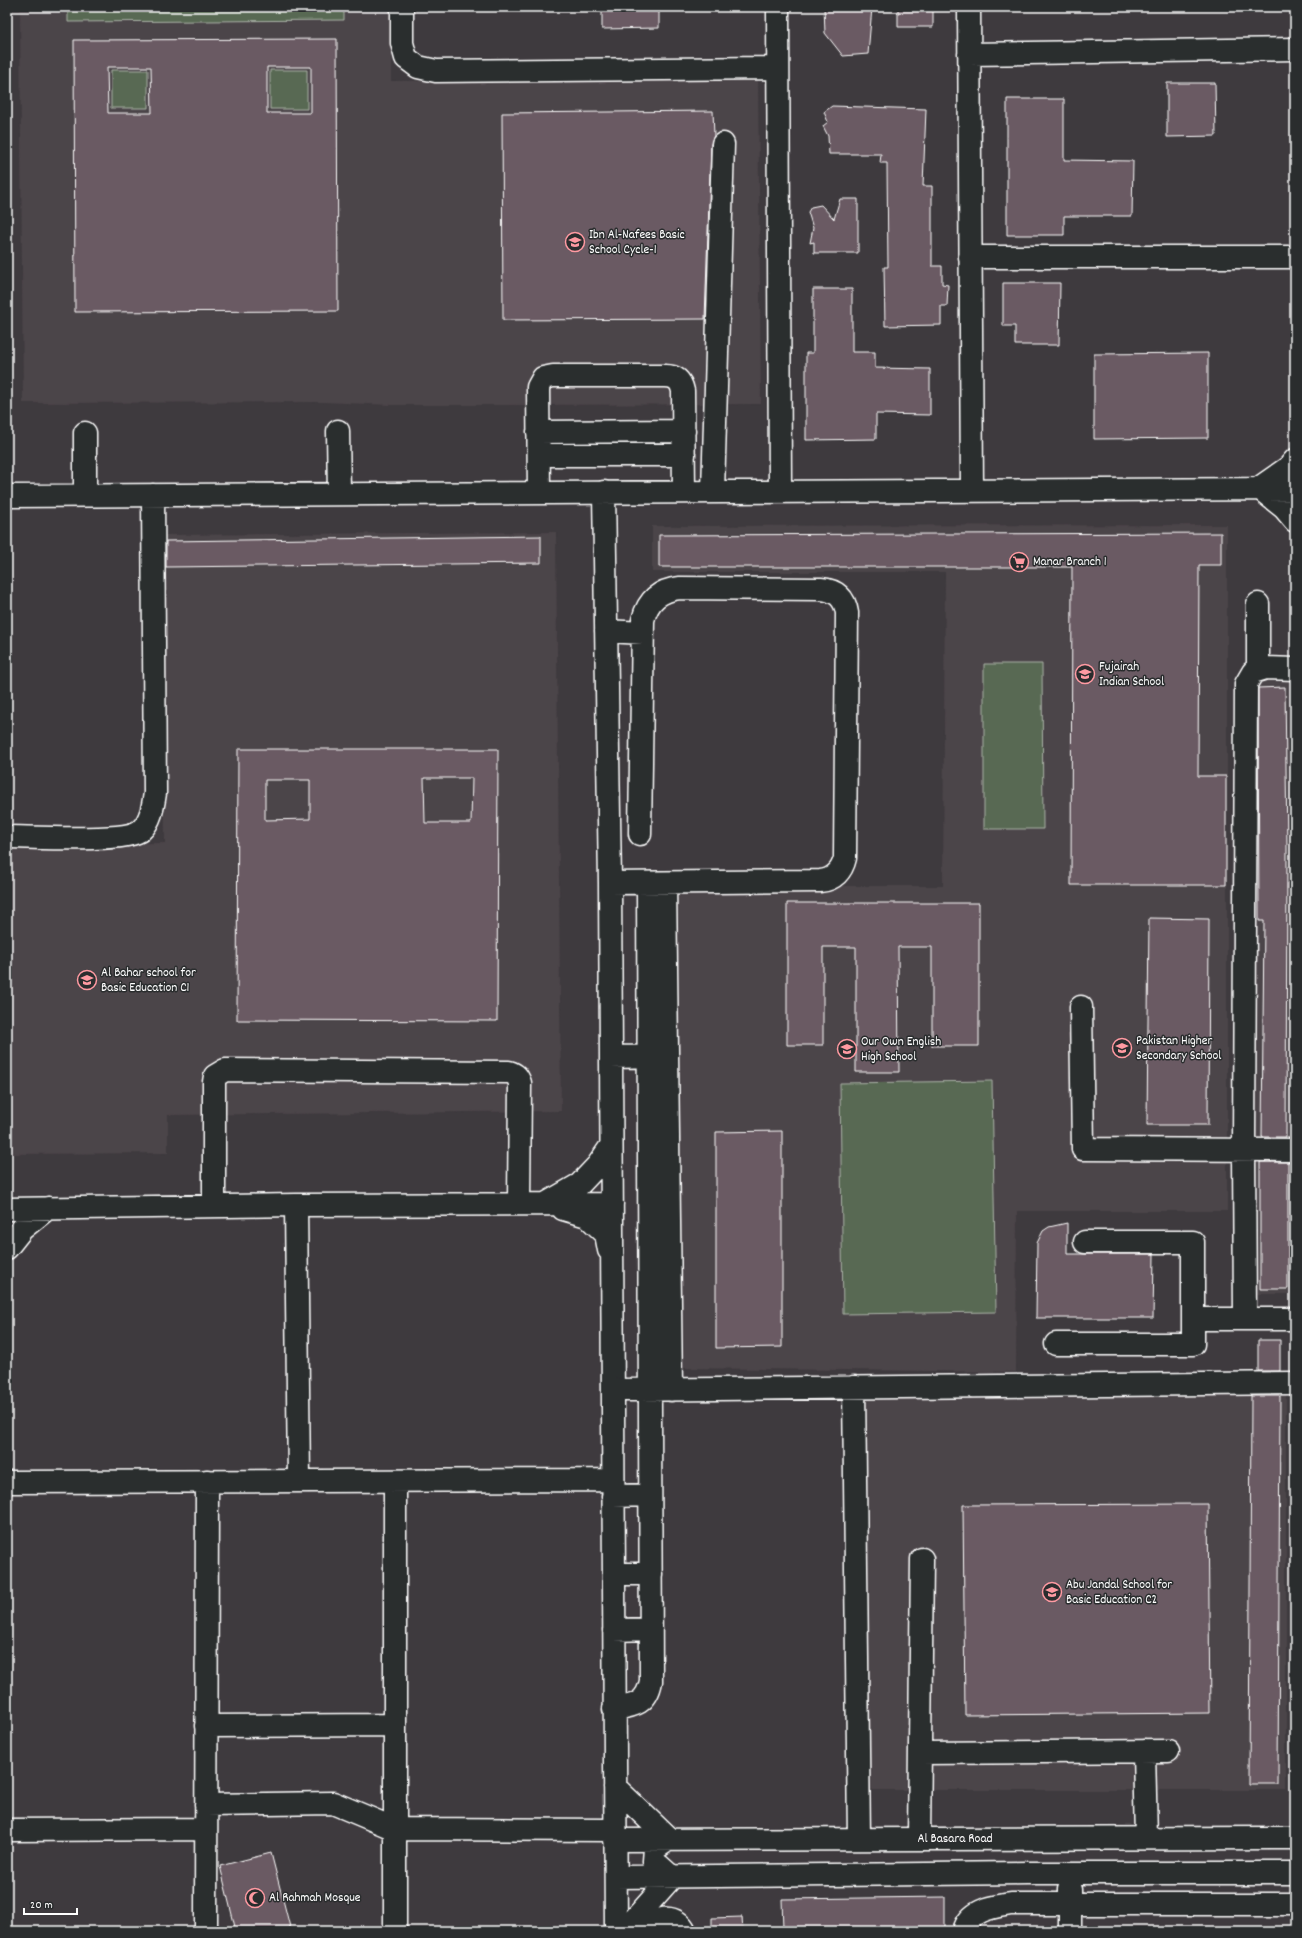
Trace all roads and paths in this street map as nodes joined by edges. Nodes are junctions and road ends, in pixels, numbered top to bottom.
1 (402, 7) edge
2 (778, 7) edge
3 (969, 7) edge
4 (1295, 49) edge
5 (968, 54) junction
6 (778, 68) junction
7 (723, 144) dead end
8 (1295, 256) edge
9 (970, 257) junction
10 (338, 431) dead end
11 (684, 431) junction
12 (538, 432) junction
13 (85, 433) dead end
14 (684, 454) junction
15 (539, 455) junction
16 (1295, 460) edge
17 (1259, 488) junction
18 (1295, 489) edge
19 (972, 490) junction
20 (780, 491) junction
21 (604, 492) junction
22 (684, 492) junction
23 (713, 492) junction
24 (539, 493) junction
25 (338, 494) junction
26 (153, 495) junction
27 (7, 496) edge
28 (85, 496) junction
29 (1295, 521) edge
30 (1258, 604) dead end
31 (606, 631) junction
32 (643, 633) junction
33 (1295, 669) edge
34 (1258, 670) junction
35 (640, 834) dead end
36 (7, 837) edge
37 (610, 883) junction
38 (657, 883) junction
39 (1081, 1007) dead end
40 (658, 1056) junction
41 (611, 1057) junction
42 (611, 1146) junction
43 (1244, 1150) junction
44 (1295, 1150) edge
45 (519, 1204) junction
46 (546, 1204) junction
47 (612, 1204) junction
48 (296, 1205) junction
49 (214, 1206) junction
50 (48, 1208) junction
51 (7, 1209) edge
52 (1085, 1242) dead end
53 (7, 1248) edge
54 (612, 1260) junction
55 (1193, 1319) junction
56 (1246, 1319) junction
57 (1295, 1319) edge
58 (1056, 1344) dead end
59 (1295, 1383) edge
60 (854, 1387) junction
61 (613, 1390) junction
62 (660, 1390) junction
63 (207, 1481) junction
64 (299, 1481) junction
65 (396, 1481) junction
66 (7, 1482) edge
67 (613, 1488) junction
68 (650, 1495) junction
69 (922, 1559) dead end
70 (614, 1574) junction
71 (651, 1574) junction
72 (651, 1629) junction
73 (614, 1630) junction
74 (614, 1709) junction
75 (395, 1725) junction
76 (206, 1726) junction
77 (1144, 1751) junction
78 (1168, 1751) dead end
79 (920, 1753) junction
80 (615, 1787) junction
81 (206, 1805) junction
82 (206, 1829) junction
83 (395, 1829) junction
84 (7, 1830) edge
85 (615, 1835) junction
86 (1146, 1838) junction
87 (1295, 1838) edge
88 (669, 1839) junction
89 (859, 1839) junction
90 (919, 1839) junction
91 (1295, 1873) edge
92 (1070, 1874) junction
93 (616, 1877) junction
94 (672, 1877) junction
95 (1070, 1904) junction
96 (1295, 1904) edge
97 (206, 1931) edge
98 (395, 1931) edge
99 (616, 1931) edge
100 (624, 1931) edge
101 (649, 1931) edge
102 (685, 1931) edge
103 (964, 1931) edge
104 (1070, 1931) edge

1 - 6 street
2 - 6 street
3 - 5 street
4 - 5 street
5 - 9 street
6 - 20 street
7 - 23 street
8 - 9 street
9 - 19 street
10 - 25 street
11 - 12 street
11 - 12 street
11 - 14 street
12 - 15 street
13 - 28 street
14 - 15 street
14 - 22 street
15 - 24 street
16 - 17 street
17 - 18 street
17 - 19 street
17 - 29 street
19 - 20 street
20 - 23 street
21 - 22 street
21 - 24 street
21 - 31 street
22 - 23 street
24 - 25 street
25 - 26 street
26 - 28 street
26 - 36 street
27 - 28 street
30 - 34 street
31 - 32 street
31 - 37 street
32 - 35 street
32 - 38 street
33 - 34 street
34 - 43 street
37 - 38 street
37 - 41 street
38 - 40 street
39 - 43 street
40 - 41 street
40 - 62 street
41 - 42 street
42 - 46 street
42 - 47 street
43 - 44 street
43 - 56 street
45 - 46 street
45 - 48 street
45 - 49 street
46 - 47 street
46 - 54 street
47 - 54 street
48 - 49 street
48 - 64 street
49 - 50 street
50 - 51 street
50 - 53 street
52 - 55 street
54 - 61 street
55 - 56 street
55 - 58 street
56 - 57 street
59 - 60 street
60 - 62 street
60 - 89 street
61 - 62 street
61 - 67 street
62 - 68 street
63 - 64 street
63 - 66 street
63 - 76 street
64 - 65 street
65 - 67 street
65 - 75 street
67 - 68 street
67 - 70 street
68 - 71 street
69 - 79 street
70 - 71 street
70 - 73 street
71 - 72 street
72 - 73 street
72 - 74 street
73 - 74 street
74 - 80 street
75 - 76 street
75 - 83 street
76 - 81 street
77 - 78 street
77 - 79 street
77 - 86 street
79 - 90 street
80 - 85 street
80 - 88 street
81 - 82 street
81 - 83 street
82 - 84 street
82 - 97 street
83 - 85 street, Al Basara Road
83 - 98 street
85 - 88 street, Al Basara Road
85 - 93 street
86 - 87 street, Al Basara Road
86 - 90 street, Al Basara Road
88 - 89 street, Al Basara Road
88 - 94 street
89 - 90 street, Al Basara Road
91 - 92 street
92 - 94 street
92 - 95 street
93 - 94 street
93 - 99 street
94 - 100 street
95 - 96 street
95 - 103 street
95 - 104 street
101 - 102 street

